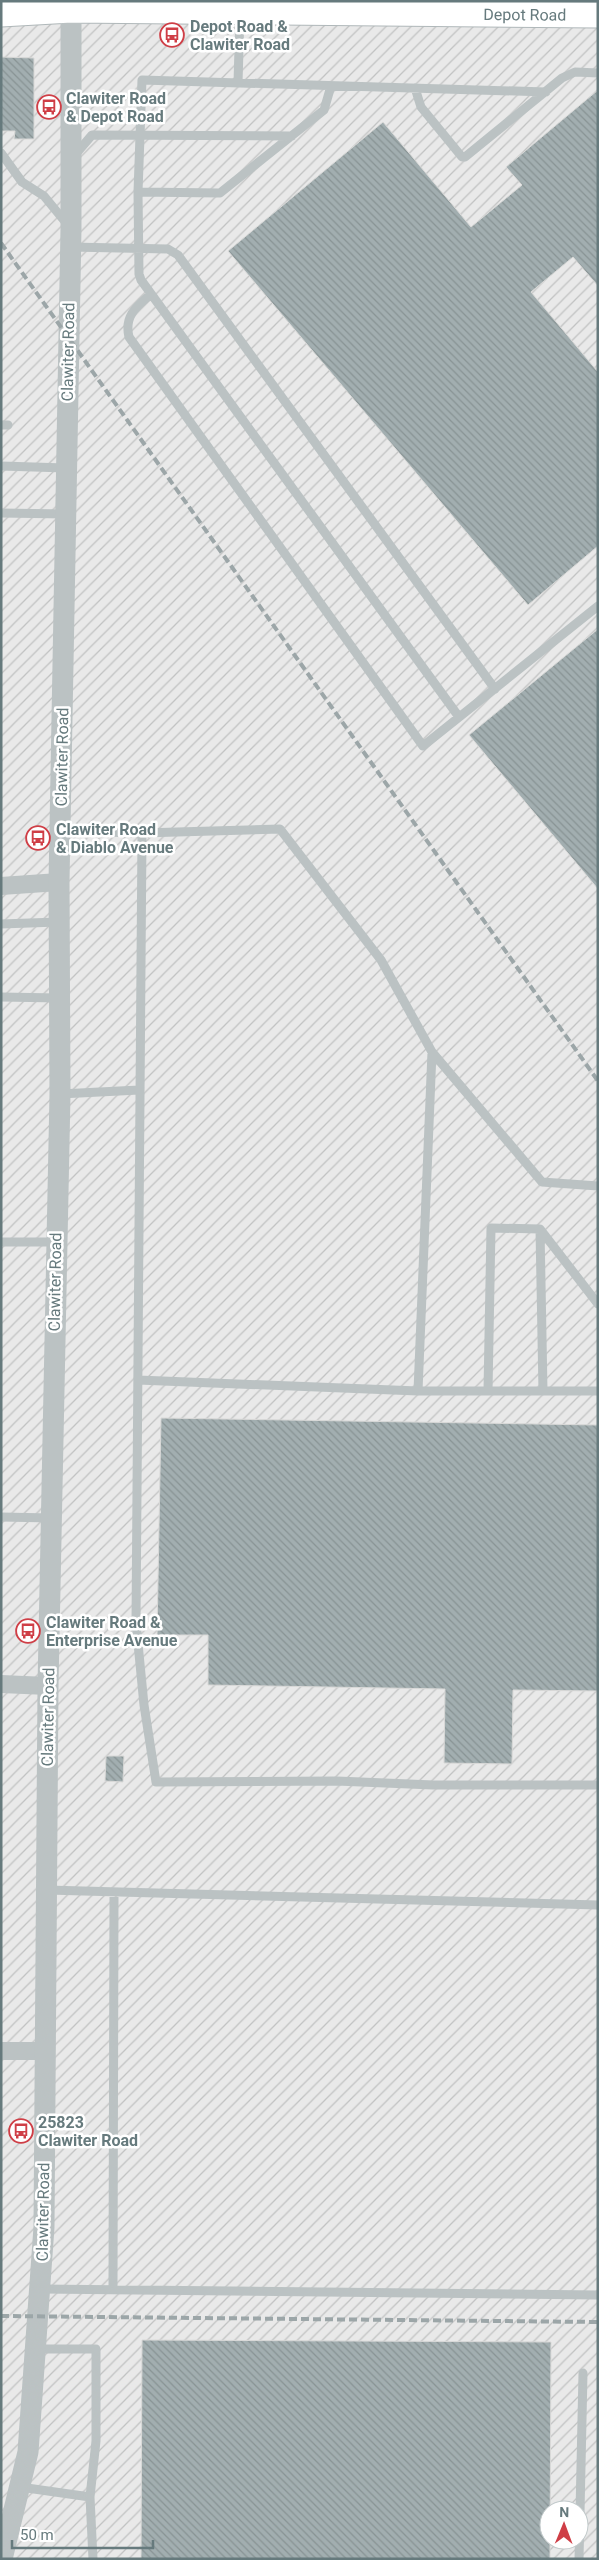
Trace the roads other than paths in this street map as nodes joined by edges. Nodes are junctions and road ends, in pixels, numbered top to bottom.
1 (558, 1) edge
2 (71, 6) edge
3 (240, 12) junction
4 (1, 14) edge
5 (598, 15) edge
6 (525, 16) junction
7 (598, 73) edge
8 (238, 83) junction
9 (331, 86) junction
10 (416, 88) junction
11 (546, 92) junction
12 (140, 136) junction
13 (292, 136) junction
14 (1, 153) edge
15 (71, 159) junction
16 (138, 192) junction
17 (70, 238) junction
18 (139, 248) junction
19 (151, 294) junction
20 (1, 466) edge
21 (66, 468) junction
22 (1, 513) edge
23 (66, 514) junction
24 (598, 606) edge
25 (495, 689) junction
26 (459, 717) junction
27 (60, 831) junction
28 (142, 833) junction
29 (60, 882) junction
30 (1, 886) edge
31 (59, 922) junction
32 (1, 924) edge
33 (1, 997) edge
34 (59, 998) junction
35 (432, 1052) junction
36 (140, 1090) junction
37 (60, 1094) junction
38 (598, 1186) edge
39 (540, 1229) junction
40 (1, 1242) edge
41 (56, 1242) junction
42 (598, 1304) edge
43 (138, 1380) junction
44 (488, 1391) junction
45 (543, 1391) junction
46 (598, 1391) edge
47 (418, 1392) junction
48 (1, 1517) edge
49 (52, 1518) junction
50 (1, 1684) edge
51 (48, 1686) junction
52 (598, 1785) edge
53 (47, 1890) junction
54 (114, 1892) junction
55 (598, 1905) edge
56 (1, 2051) edge
57 (44, 2052) junction
58 (113, 2288) junction
59 (41, 2289) junction
60 (598, 2295) edge
61 (36, 2349) junction
62 (582, 2373) dead end
63 (20, 2487) junction
64 (90, 2497) junction
65 (2, 2559) edge
66 (93, 2559) edge
67 (579, 2559) edge

1 - 6 main road
2 - 3 main road, Depot Road
2 - 4 main road, Depot Road
2 - 15 street, Clawiter Road
3 - 6 main road, Depot Road
3 - 8 lane
5 - 6 main road, Depot Road
7 - 11 lane
8 - 9 lane
8 - 12 lane
9 - 10 lane
9 - 13 lane
10 - 11 lane
10 - 11 lane
12 - 13 lane
12 - 15 lane
12 - 16 lane
13 - 16 lane
14 - 17 lane
15 - 17 street, Clawiter Road
16 - 18 lane
17 - 18 lane
17 - 21 street, Clawiter Road
18 - 19 lane
18 - 25 lane
19 - 26 lane
19 - 26 lane
20 - 21 lane
21 - 23 street, Clawiter Road
22 - 23 lane
23 - 27 street, Clawiter Road
24 - 25 lane
25 - 26 lane
27 - 28 lane
27 - 29 street, Clawiter Road
28 - 35 lane
28 - 36 lane
29 - 30 street
29 - 31 street, Clawiter Road
31 - 32 lane
31 - 34 street, Clawiter Road
33 - 34 lane
34 - 37 street, Clawiter Road
35 - 38 lane
35 - 47 lane
36 - 37 lane
36 - 43 lane
37 - 41 street, Clawiter Road
39 - 42 lane
39 - 44 lane
39 - 45 lane
40 - 41 lane
41 - 49 street, Clawiter Road
43 - 47 lane
43 - 52 lane
44 - 45 lane
44 - 47 lane
45 - 46 lane
48 - 49 lane
49 - 51 street, Clawiter Road
50 - 51 street
51 - 53 street, Clawiter Road
53 - 54 lane
53 - 57 street, Clawiter Road
54 - 55 lane
54 - 58 lane
56 - 57 street
57 - 59 street, Clawiter Road
58 - 59 lane
58 - 60 lane
59 - 61 street, Clawiter Road
61 - 63 street, Clawiter Road
61 - 64 lane
62 - 67 lane
63 - 64 lane
63 - 65 street, Clawiter Road
64 - 66 lane

